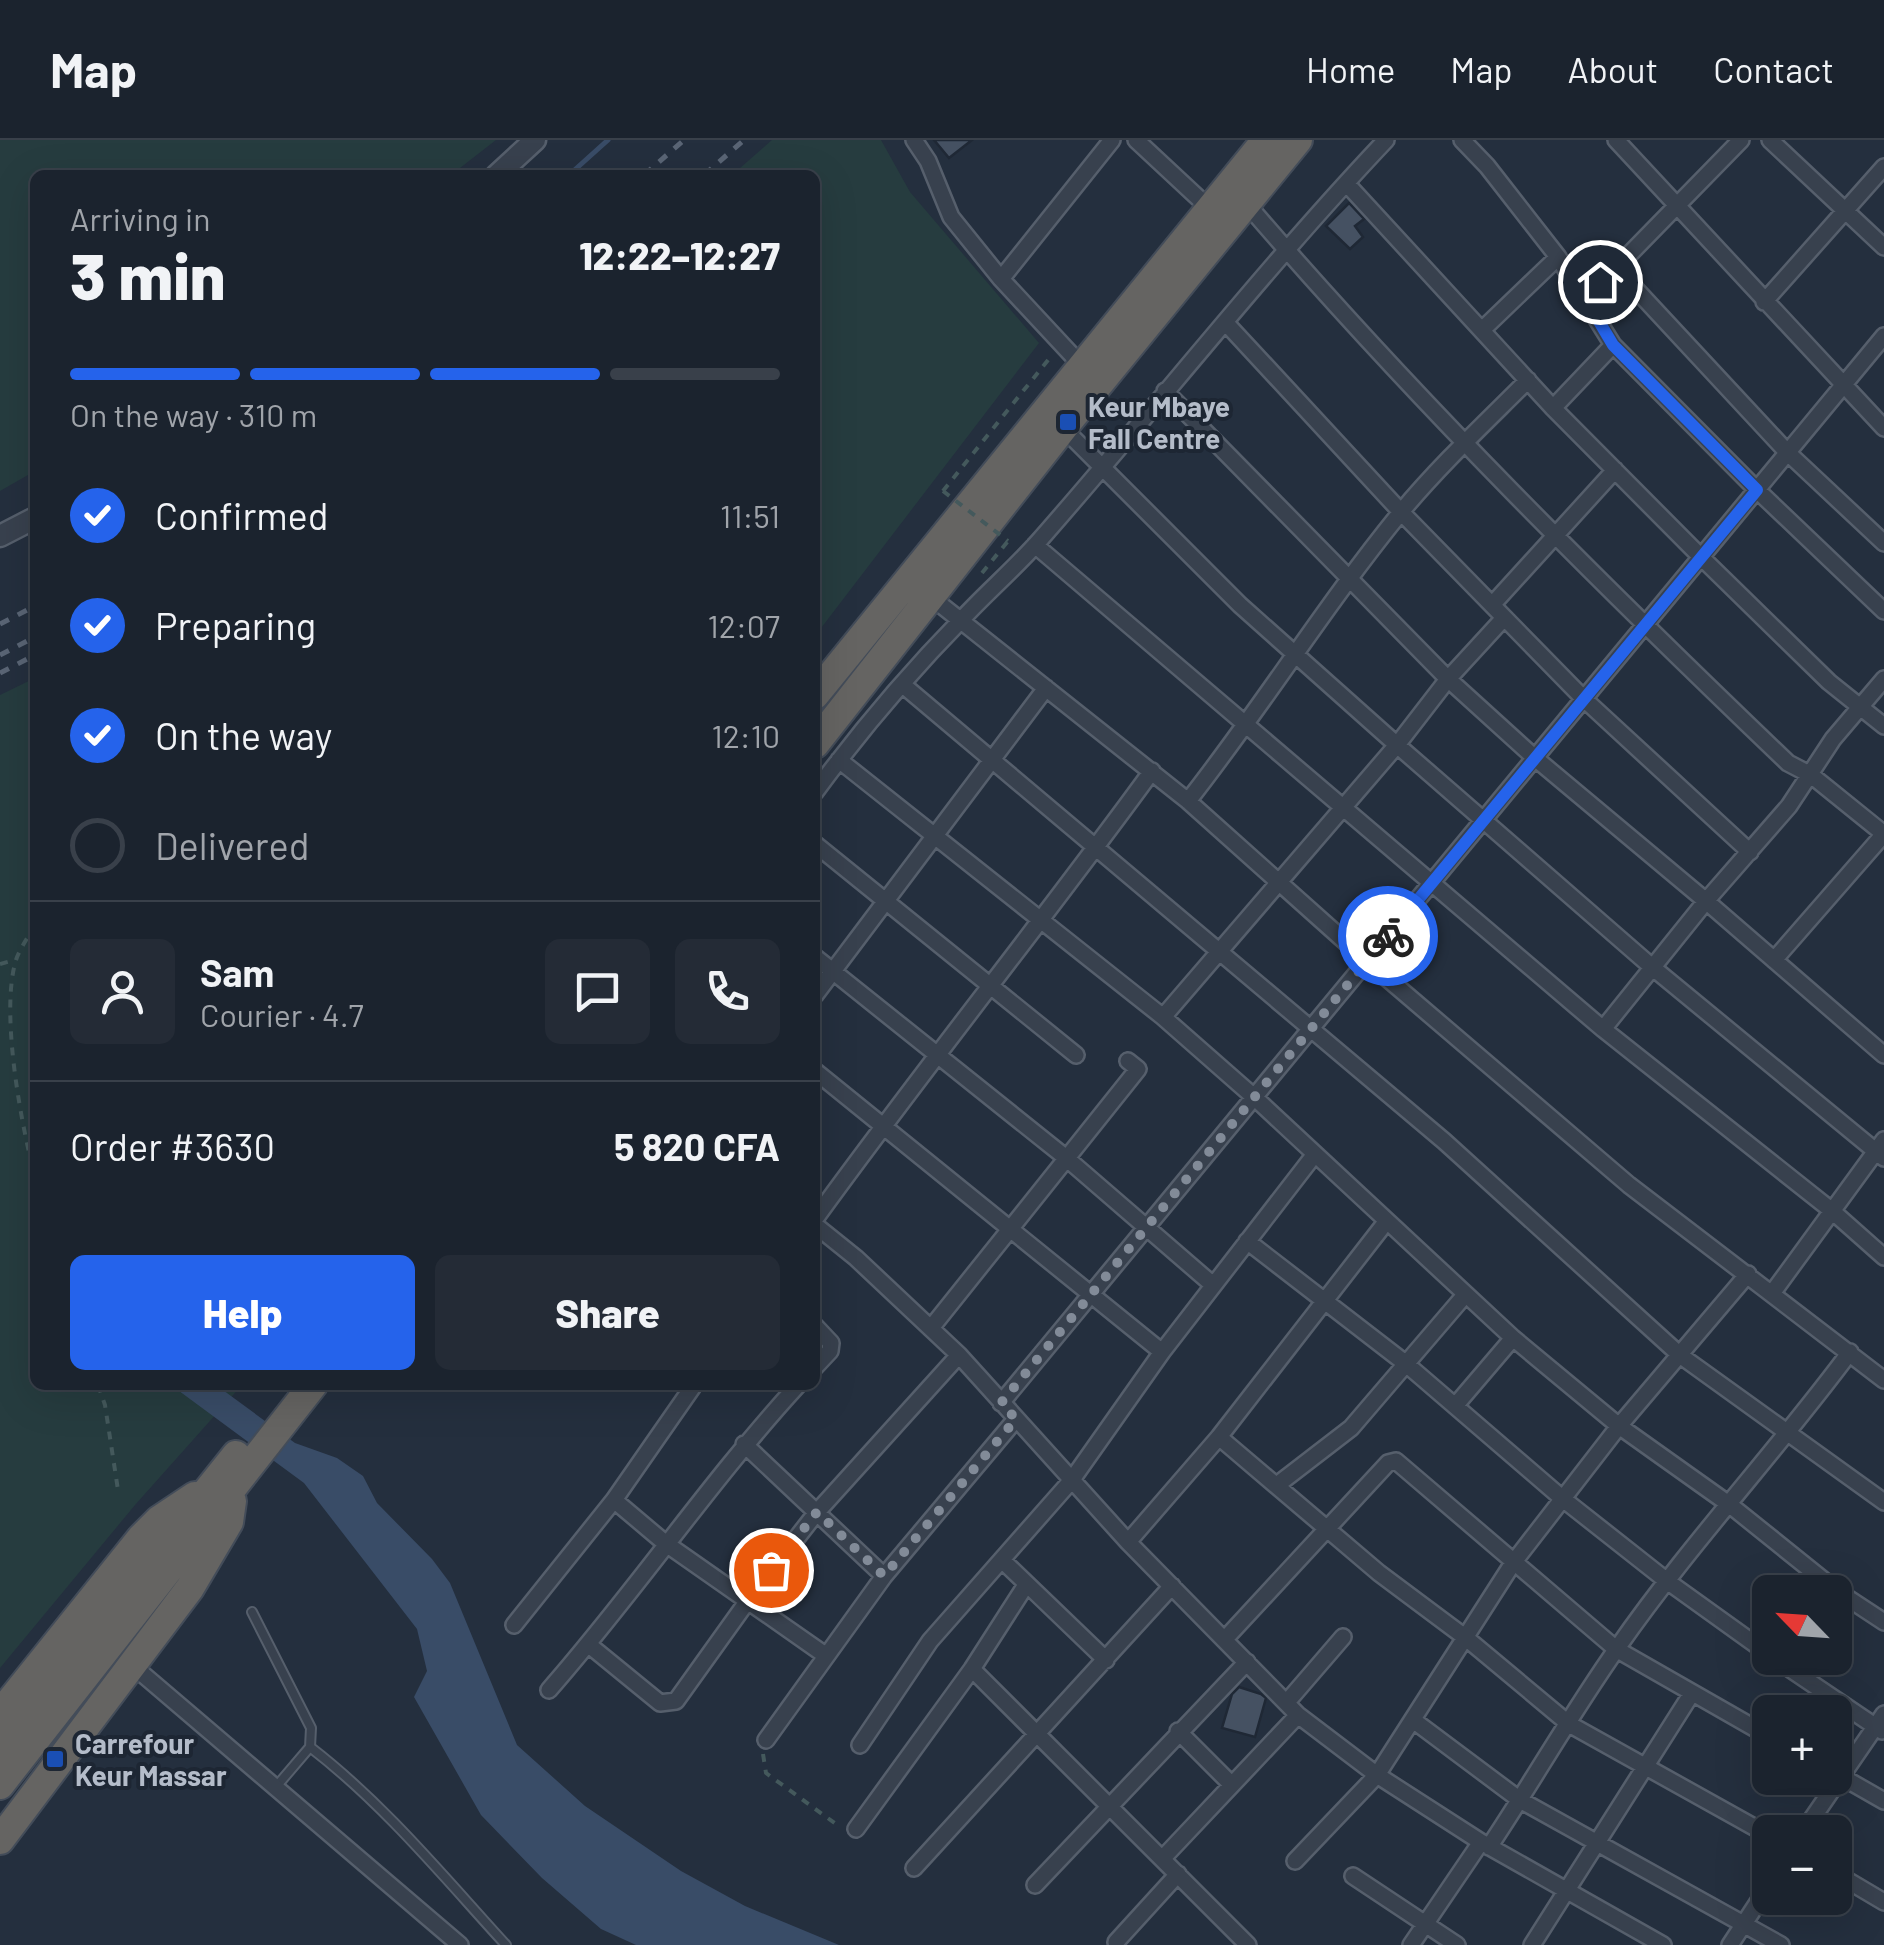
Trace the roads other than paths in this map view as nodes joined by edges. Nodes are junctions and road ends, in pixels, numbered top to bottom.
1 (536, 140) edge
2 (914, 140) edge
3 (1112, 140) edge
4 (1136, 140) edge
5 (1266, 140) edge
6 (1298, 140) edge
7 (1386, 140) edge
8 (1462, 140) edge
9 (1616, 140) edge
10 (1741, 140) edge
11 (1770, 140) edge
12 (1884, 166) edge
13 (503, 170) edge
14 (1346, 183) junction
15 (1246, 202) junction
16 (1678, 202) junction
17 (1209, 208) junction
18 (1844, 210) junction
19 (1884, 247) edge
20 (1285, 249) junction
21 (1558, 257) junction
22 (1616, 268) junction
23 (1001, 279) junction
24 (1584, 296) junction
25 (1764, 302) junction
26 (1225, 322) junction
27 (1482, 330) junction
28 (1884, 336) edge
29 (1613, 345) junction
30 (1082, 366) junction
31 (1528, 380) junction
32 (1842, 386) junction
33 (1164, 391) junction
34 (1554, 408) junction
35 (1063, 428) junction
36 (1884, 428) edge
37 (1466, 442) junction
38 (1788, 453) junction
39 (1104, 466) junction
40 (1616, 470) junction
41 (1757, 490) junction
42 (1401, 512) junction
43 (30, 521) edge
44 (0, 536) edge
45 (1556, 536) junction
46 (1884, 543) edge
47 (1035, 545) junction
48 (1701, 557) junction
49 (1350, 582) junction
50 (931, 597) junction
51 (1884, 610) edge
52 (1498, 611) junction
53 (960, 620) junction
54 (1644, 626) junction
55 (1296, 652) junction
56 (1448, 679) junction
57 (1884, 679) edge
58 (903, 685) junction
59 (1046, 688) junction
60 (820, 689) edge
61 (1584, 699) junction
62 (1860, 705) junction
63 (1247, 726) junction
64 (1884, 726) edge
65 (820, 738) edge
66 (1396, 744) junction
67 (1535, 758) junction
68 (839, 760) junction
69 (991, 761) junction
70 (1152, 771) junction
71 (1811, 775) junction
72 (820, 785) edge
73 (1188, 801) junction
74 (1341, 807) junction
75 (1484, 820) junction
76 (936, 834) junction
77 (1884, 834) edge
78 (1096, 847) junction
79 (820, 848) edge
80 (1750, 852) junction
81 (1278, 880) junction
82 (1431, 883) junction
83 (886, 900) junction
84 (1706, 901) junction
85 (1043, 920) junction
86 (1218, 951) junction
87 (1774, 960) junction
88 (820, 961) edge
89 (1367, 961) junction
90 (1652, 967) junction
91 (832, 972) junction
92 (992, 984) junction
93 (820, 988) edge
94 (1163, 1017) junction
95 (1309, 1030) junction
96 (1603, 1030) junction
97 (937, 1054) junction
98 (1076, 1056) dead end
99 (1884, 1056) edge
100 (1128, 1061) dead end
101 (820, 1076) edge
102 (1254, 1097) junction
103 (882, 1126) junction
104 (1881, 1150) edge
105 (1314, 1154) junction
106 (1065, 1157) junction
107 (1830, 1210) junction
108 (820, 1215) edge
109 (1386, 1222) junction
110 (820, 1226) edge
111 (1146, 1228) junction
112 (1009, 1229) junction
113 (1247, 1240) junction
114 (1884, 1258) edge
115 (1748, 1274) junction
116 (1213, 1284) junction
117 (1773, 1292) junction
118 (1090, 1295) junction
119 (1465, 1295) junction
120 (1325, 1301) junction
121 (932, 1328) junction
122 (820, 1331) edge
123 (1513, 1338) junction
124 (1162, 1352) junction
125 (1850, 1352) junction
126 (959, 1355) junction
127 (1681, 1356) junction
128 (820, 1362) edge
129 (1405, 1363) junction
130 (1884, 1380) edge
131 (288, 1390) edge
132 (308, 1390) edge
133 (691, 1390) edge
134 (793, 1390) edge
135 (1001, 1403) junction
136 (1455, 1406) junction
137 (1016, 1419) junction
138 (275, 1420) junction
139 (1619, 1426) junction
140 (1788, 1435) junction
141 (1219, 1437) junction
142 (744, 1444) junction
143 (1070, 1480) junction
144 (1277, 1485) junction
145 (223, 1486) junction
146 (614, 1500) junction
147 (1563, 1500) junction
148 (1884, 1502) edge
149 (1730, 1505) junction
150 (817, 1512) junction
151 (1326, 1526) junction
152 (1128, 1542) junction
153 (665, 1543) junction
154 (1003, 1561) junction
155 (1513, 1563) junction
156 (884, 1576) junction
157 (1667, 1581) junction
158 (1026, 1586) junction
159 (1172, 1586) junction
160 (748, 1599) junction
161 (252, 1612) dead end
162 (1884, 1622) edge
163 (514, 1625) dead end
164 (1343, 1637) dead end
165 (1466, 1638) junction
166 (1225, 1639) junction
167 (1752, 1642) edge
168 (588, 1645) junction
169 (1616, 1649) junction
170 (826, 1655) junction
171 (1106, 1660) junction
172 (1247, 1662) junction
173 (132, 1666) junction
174 (972, 1669) junction
175 (1802, 1675) edge
176 (549, 1690) dead end
177 (1692, 1694) junction
178 (1293, 1708) junction
179 (0, 1714) edge
180 (1413, 1720) junction
181 (1569, 1724) junction
182 (1881, 1724) edge
183 (1752, 1727) edge
184 (1178, 1731) junction
185 (1038, 1734) junction
186 (766, 1740) road end
187 (860, 1745) dead end
188 (310, 1747) junction
189 (1852, 1758) edge
190 (5, 1767) edge
191 (1645, 1768) junction
192 (1378, 1776) junction
193 (1852, 1783) edge
194 (1232, 1784) junction
195 (275, 1788) junction
196 (1520, 1800) junction
197 (1884, 1801) edge
198 (1108, 1807) junction
199 (1752, 1826) edge
200 (856, 1830) road end
201 (0, 1840) edge
202 (1485, 1844) junction
203 (1598, 1845) junction
204 (1162, 1859) junction
205 (1295, 1861) dead end
206 (914, 1868) dead end
207 (1178, 1874) junction
208 (1353, 1876) dead end
209 (1852, 1883) edge
210 (1035, 1885) dead end
211 (1568, 1892) junction
212 (1884, 1902) edge
213 (1752, 1913) edge
214 (1426, 1924) junction
215 (1745, 1924) junction
216 (1116, 1942) dead end
217 (460, 1945) edge
218 (506, 1945) edge
219 (1248, 1945) edge
220 (1411, 1945) edge
221 (1457, 1945) edge
222 (1532, 1945) edge
223 (1663, 1945) edge
224 (1730, 1945) edge
225 (1781, 1945) edge

1 - 13 street
2 - 23 street
3 - 23 street
4 - 17 street
5 - 17 highway
6 - 15 highway
7 - 14 street
8 - 21 street
9 - 16 street
10 - 16 street
11 - 18 street
12 - 18 street
14 - 20 street
14 - 27 street
15 - 20 street
15 - 35 highway
16 - 22 street
16 - 25 street
17 - 30 highway
18 - 19 street
18 - 25 street
20 - 26 street
20 - 37 street
21 - 24 street
21 - 27 street
22 - 24 street
22 - 38 street
23 - 30 street
24 - 29 street
25 - 32 street
26 - 33 street
26 - 42 street
27 - 31 street
28 - 32 street
29 - 34 street
29 - 41 street
30 - 60 highway
31 - 34 street
31 - 37 street
32 - 36 street
32 - 38 street
33 - 39 street
33 - 49 street
34 - 40 street
35 - 39 street
35 - 50 highway
37 - 42 street
37 - 45 street
38 - 41 street
38 - 46 street
39 - 47 street
39 - 55 street
40 - 45 street
40 - 48 street
41 - 48 street
41 - 51 street
42 - 49 street
42 - 52 street
43 - 44 street
45 - 52 street
45 - 54 street
47 - 53 street
47 - 63 street
48 - 54 street
48 - 62 street
49 - 55 street
49 - 56 street
50 - 53 street
50 - 65 highway
52 - 56 street
52 - 61 street
53 - 58 street
53 - 59 street
54 - 61 street
54 - 71 street
55 - 63 street
55 - 66 street
56 - 66 street
56 - 67 street
57 - 62 street
58 - 68 street
58 - 69 street
59 - 69 street
59 - 70 street
61 - 67 street
61 - 80 street
62 - 64 street
62 - 71 street
63 - 73 street
63 - 74 street
66 - 74 street
66 - 75 street
67 - 75 street
67 - 84 street
68 - 72 street
68 - 76 street
69 - 76 street
69 - 78 street
70 - 73 street
70 - 78 street
71 - 77 street
71 - 80 street
73 - 81 street
74 - 81 street
74 - 82 street
75 - 82 street
75 - 90 street
76 - 83 street
76 - 85 street
77 - 87 street
78 - 85 street
78 - 86 street
79 - 83 street
80 - 84 street
81 - 86 street
81 - 89 street
82 - 89 street
82 - 96 street
83 - 91 street
83 - 92 street
84 - 87 street
84 - 90 street
85 - 92 street
85 - 94 street
86 - 94 street
86 - 95 street
87 - 99 street
88 - 91 street
89 - 95 street
89 - 115 street
90 - 96 street
90 - 104 street
91 - 93 street
91 - 97 street
92 - 97 street
92 - 98 street
94 - 102 street
95 - 102 street
95 - 127 street
96 - 107 street
97 - 103 street
97 - 106 street
100 - 106 street
101 - 103 street
102 - 105 street
102 - 111 street
103 - 108 street
103 - 112 street
104 - 107 street
105 - 109 street
105 - 113 street
106 - 111 street
106 - 112 street
107 - 114 street
107 - 117 street
109 - 119 street
109 - 120 street
110 - 121 street
111 - 116 street
111 - 118 street
112 - 118 street
112 - 121 street
113 - 116 street
113 - 120 street
115 - 117 street
115 - 127 street
116 - 124 street
117 - 125 street
118 - 124 street
118 - 135 street
119 - 123 street
119 - 129 street
120 - 129 street
120 - 141 street
121 - 126 street
122 - 128 street
123 - 136 street
123 - 139 street
124 - 143 street
125 - 130 street
125 - 140 street
126 - 135 street
126 - 150 street
127 - 139 street
127 - 140 street
129 - 136 street
129 - 144 street
131 - 138 highway
132 - 138 highway
133 - 146 street
134 - 142 street
135 - 137 street
136 - 147 street
137 - 143 street
137 - 156 street
138 - 145 highway
139 - 147 street
139 - 149 street
140 - 148 street
140 - 149 street
141 - 144 street
141 - 152 street
142 - 150 street
142 - 153 street
143 - 152 street
143 - 154 street
144 - 151 street
145 - 173 highway
145 - 179 highway
145 - 190 highway
146 - 153 street
146 - 163 street
147 - 155 street
147 - 157 street
149 - 157 street
149 - 162 street
150 - 156 street
150 - 160 street
151 - 155 street
151 - 165 street
151 - 166 street
152 - 159 street
153 - 160 street
153 - 168 street
154 - 158 street
154 - 187 street
155 - 165 street
155 - 169 street
156 - 170 street
157 - 167 street
157 - 169 street
158 - 171 street
158 - 174 street
159 - 166 street
159 - 171 street
160 - 168 street
160 - 170 street
161 - 188 lane
164 - 178 street
165 - 180 street
165 - 181 street
166 - 172 street
168 - 176 street
169 - 177 street
169 - 181 street
170 - 186 street
171 - 185 street
172 - 178 street
172 - 184 street
173 - 195 street
173 - 201 highway
174 - 185 street
174 - 200 street
175 - 182 street
177 - 183 street
177 - 191 street
178 - 192 street
178 - 194 street
180 - 192 street
180 - 196 street
181 - 191 street
181 - 196 street
182 - 189 street
184 - 194 street
184 - 198 street
185 - 198 street
185 - 206 street
188 - 195 lane
188 - 218 lane
191 - 199 street
191 - 203 street
192 - 202 street
192 - 205 street
193 - 197 street
194 - 204 street
195 - 217 street
196 - 202 street
196 - 203 street
198 - 204 street
198 - 210 street
202 - 211 street
202 - 214 street
203 - 211 street
203 - 215 street
204 - 207 street
207 - 216 street
207 - 219 street
208 - 214 street
209 - 212 street
211 - 222 street
211 - 223 street
213 - 215 street
214 - 220 street
214 - 221 street
215 - 224 street
215 - 225 street

